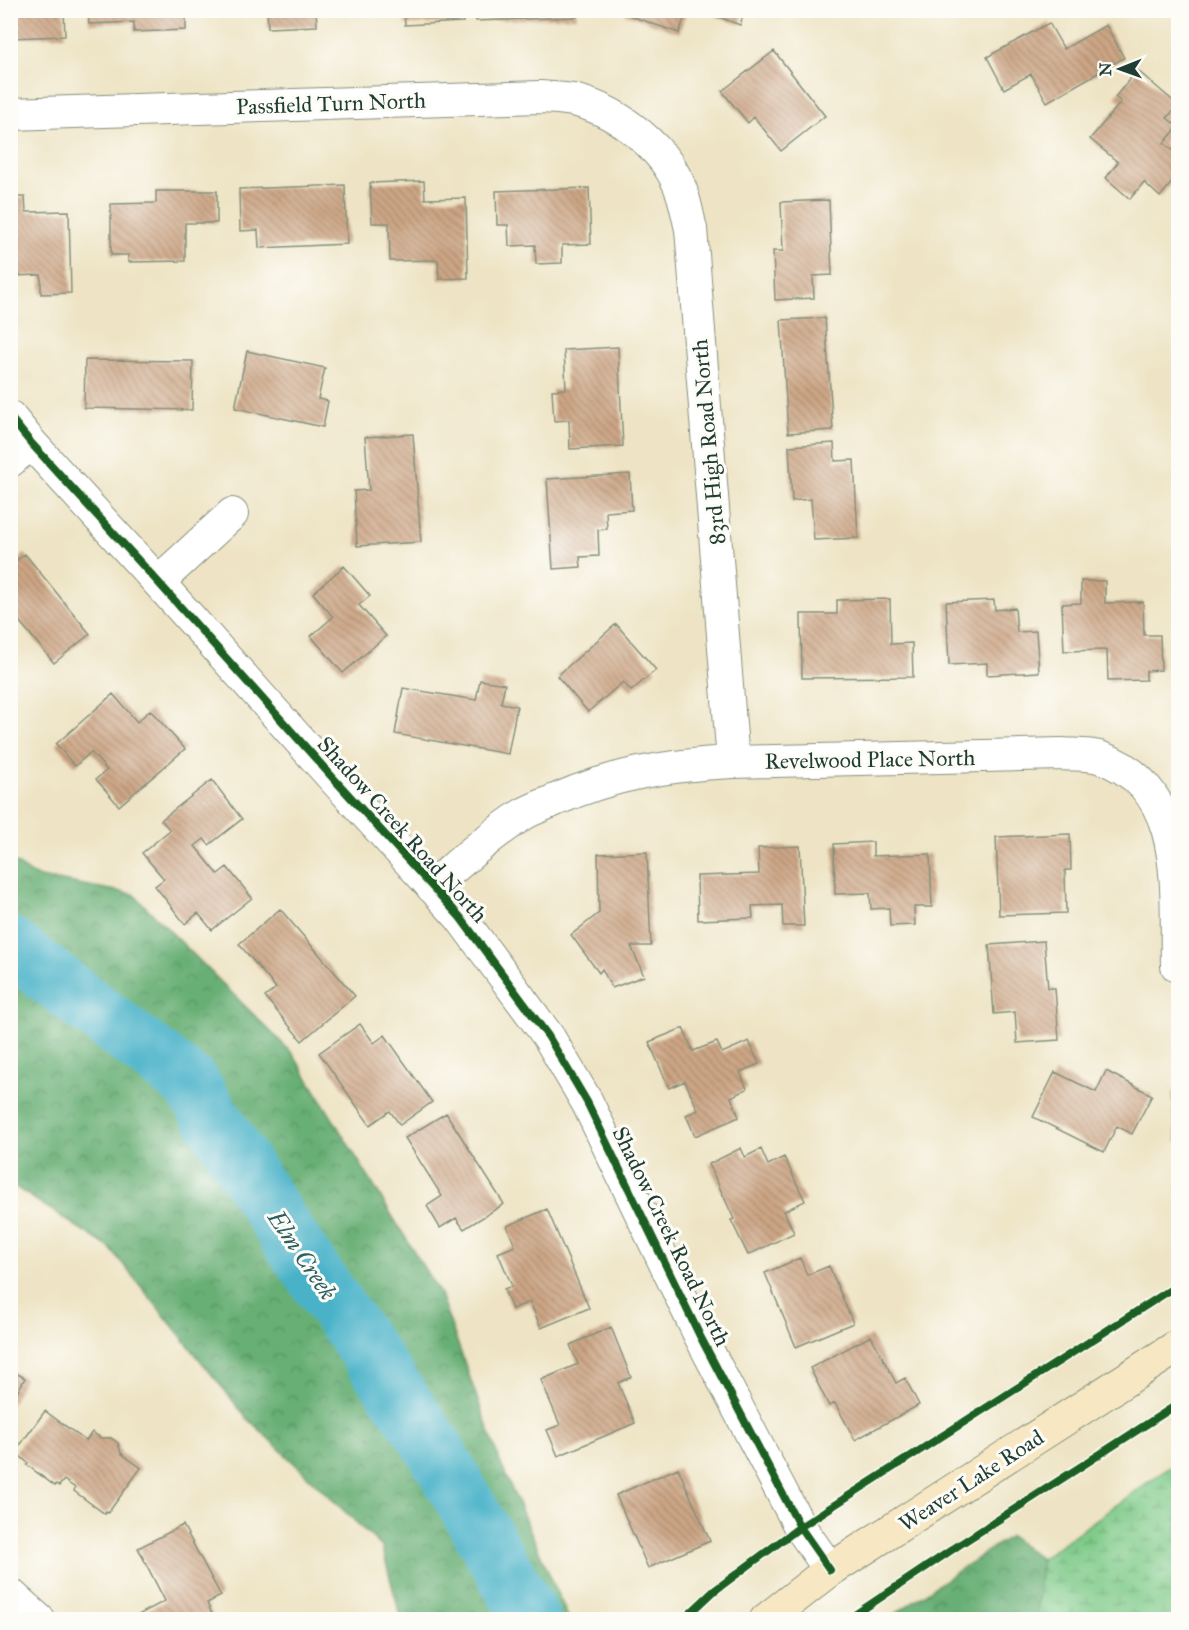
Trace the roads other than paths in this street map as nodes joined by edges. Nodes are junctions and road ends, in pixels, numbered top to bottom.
1 (10, 114) edge
2 (643, 136) joint
3 (10, 417) edge
4 (21, 452) edge
5 (232, 514) dead end
6 (158, 582) junction
7 (733, 762) junction
8 (432, 886) junction
9 (1177, 966) edge
10 (1179, 1346) edge
11 (830, 1570) junction
12 (10, 1594) edge
13 (39, 1620) edge
14 (766, 1620) edge

1 - 2 street, Passfield Turn North
2 - 7 street, 83rd High Road North
3 - 4 street, Shadow Creek Road North
4 - 6 street, Shadow Creek Road North
5 - 6 street
6 - 8 street, Shadow Creek Road North
7 - 8 street, Revelwood Place North
7 - 9 street, Revelwood Place North
8 - 11 street, Shadow Creek Road North
10 - 11 main road, Weaver Lake Road
11 - 14 main road, Weaver Lake Road
12 - 13 street

